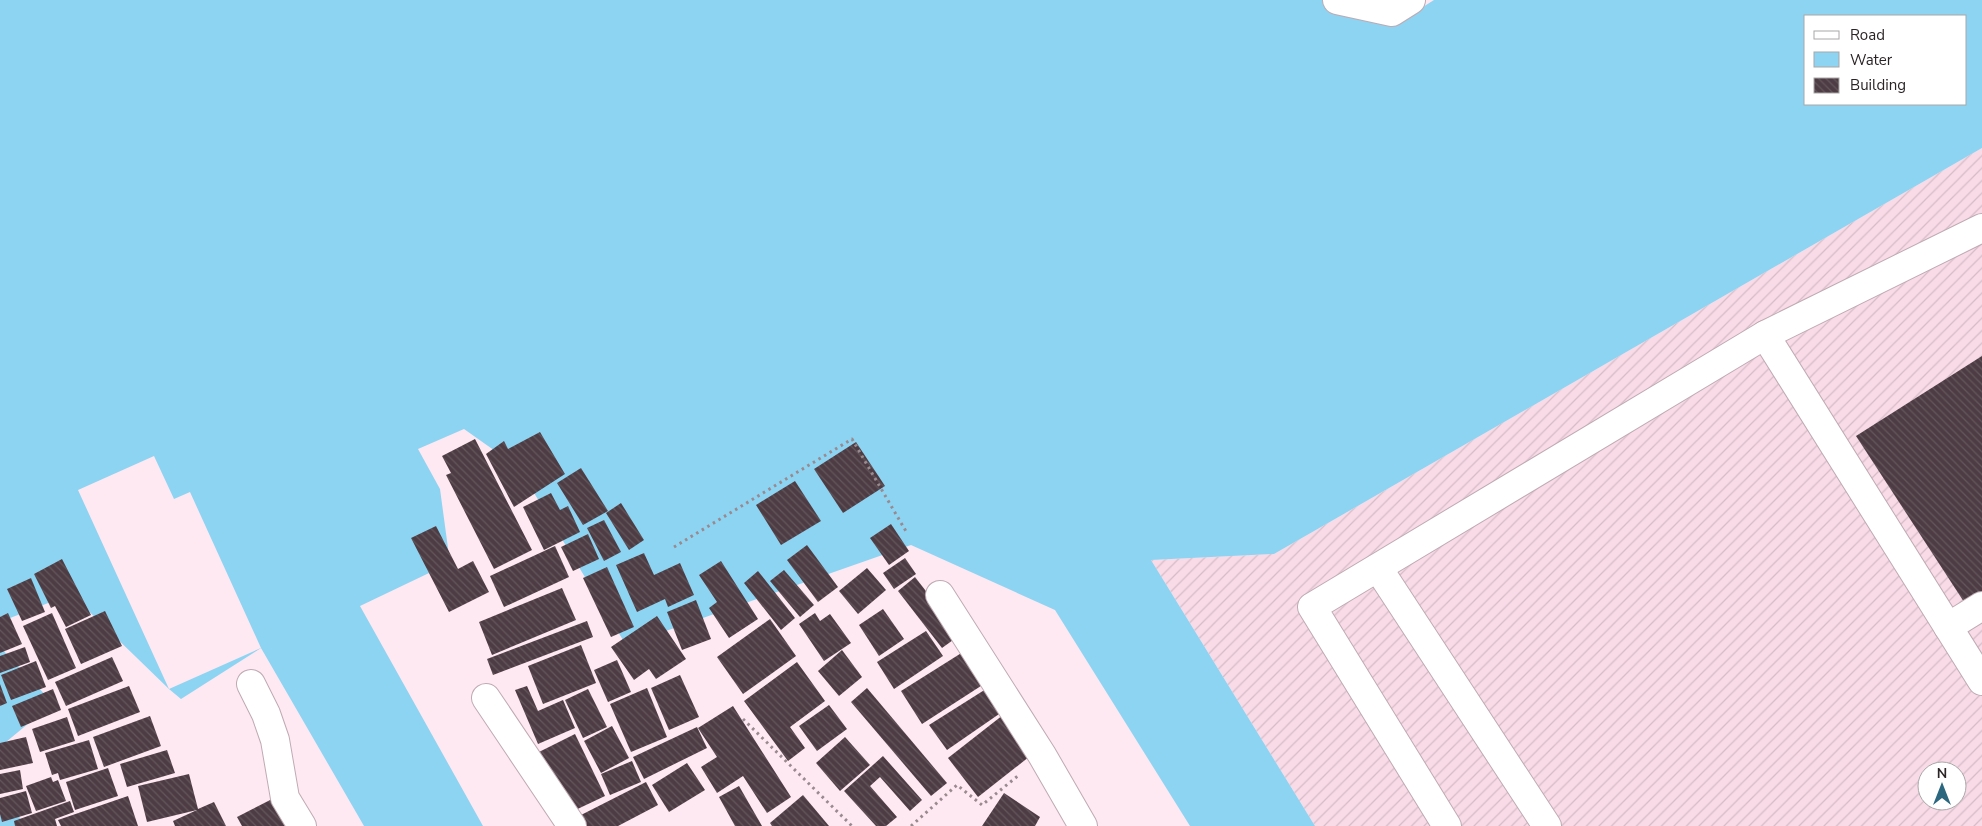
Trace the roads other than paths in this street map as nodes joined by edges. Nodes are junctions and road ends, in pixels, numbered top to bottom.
1 (1337, 0) edge
2 (1410, 0) edge
3 (1982, 228) edge
4 (1765, 336) junction
5 (1378, 568) junction
6 (940, 595) dead end
7 (1982, 606) edge
8 (1948, 626) junction
9 (1982, 680) edge
10 (251, 684) dead end
11 (486, 698) dead end
12 (302, 826) edge
13 (572, 826) edge
14 (1083, 826) edge
15 (1447, 826) edge
16 (1547, 826) edge

1 - 2 street
3 - 4 street
4 - 5 street
4 - 8 street
5 - 15 street
5 - 16 street
6 - 14 street
7 - 8 street
8 - 9 street
10 - 12 street
11 - 13 street

